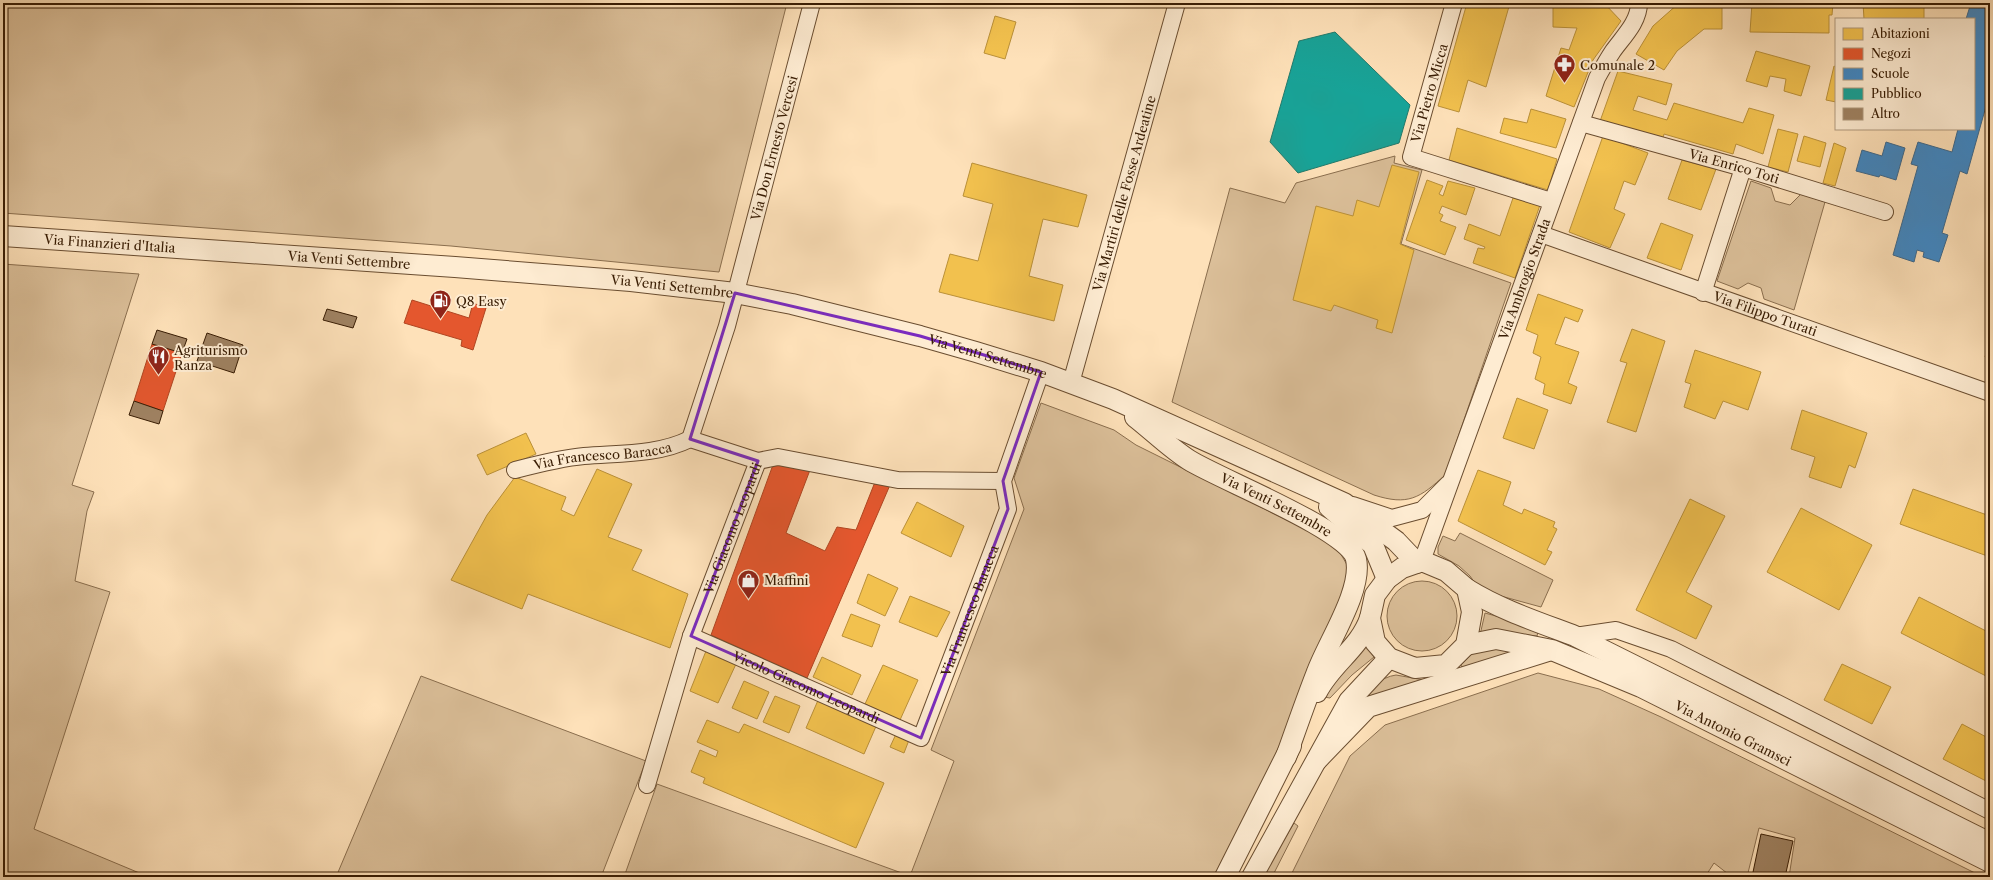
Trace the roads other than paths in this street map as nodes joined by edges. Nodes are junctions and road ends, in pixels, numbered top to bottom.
1 (812, 3) edge
2 (1177, 3) edge
3 (1454, 3) edge
4 (1639, 3) edge
5 (1581, 123) junction
6 (1743, 168) junction
7 (1552, 201) junction
8 (1885, 212) dead end
9 (1541, 234) junction
10 (3, 236) edge
11 (217, 250) joint
12 (735, 293) junction
13 (1703, 293) junction
14 (1041, 372) junction
15 (1071, 383) junction
16 (1990, 393) edge
17 (1113, 399) junction
18 (690, 439) junction
19 (758, 461) junction
20 (515, 470) dead end
21 (1288, 477) junction
22 (1003, 481) junction
23 (1451, 482) junction
24 (1344, 503) junction
25 (1419, 562) junction
26 (1387, 578) junction
27 (1467, 589) junction
28 (1370, 618) junction
29 (691, 636) junction
30 (1575, 636) junction
31 (1466, 645) junction
32 (1552, 650) junction
33 (1389, 658) junction
34 (921, 738) joint
35 (1286, 757) junction
36 (1317, 760) junction
37 (647, 785) dead end
38 (1990, 811) edge
39 (1990, 842) edge
40 (1990, 862) edge
41 (1225, 877) edge
42 (1252, 877) edge

1 - 12 street, Via Don Ernesto Vercesi
2 - 15 street, Via Martiri delle Fosse Ardeatine
3 - 7 street, Via Pietro Micca
4 - 5 street, Via Ambrogio Strada
5 - 6 street, Via Enrico Toti
5 - 7 street, Via Ambrogio Strada
6 - 8 street, Via Enrico Toti
6 - 13 street
7 - 9 street, Via Ambrogio Strada
9 - 13 street, Via Filippo Turati
9 - 23 street, Via Ambrogio Strada
10 - 11 street, Via Finanzieri d'Italia
11 - 12 street, Via Venti Settembre
12 - 14 street, Via Venti Settembre
12 - 18 street
13 - 16 street, Via Filippo Turati
14 - 15 street, Via Venti Settembre
14 - 22 street, Via Francesco Baracca
15 - 17 street, Via Venti Settembre
17 - 21 street, Via Venti Settembre
17 - 35 street, Via Venti Settembre
18 - 19 street, Via Giacomo Leopardi
18 - 20 street, Via Francesco Baracca
19 - 22 street
19 - 29 street, Via Giacomo Leopardi
21 - 24 street, Via Venti Settembre
21 - 26 street, Via Venti Settembre
22 - 34 street, Via Francesco Baracca
23 - 24 street
23 - 25 street, Via Ambrogio Strada
24 - 25 street, Via Venti Settembre
25 - 26 street
25 - 27 street
26 - 28 street
27 - 30 street, Via Antonio Gramsci
27 - 31 street
28 - 33 street
28 - 35 street
29 - 34 street, Vicolo Giacomo Leopardi
29 - 37 street, Via Giacomo Leopardi
30 - 38 street, Via Antonio Gramsci
30 - 39 street, Via Antonio Gramsci
31 - 32 street, Via Antonio Gramsci
31 - 33 street
32 - 36 street
32 - 40 street, Via Antonio Gramsci
33 - 36 street
35 - 41 street
36 - 42 street

